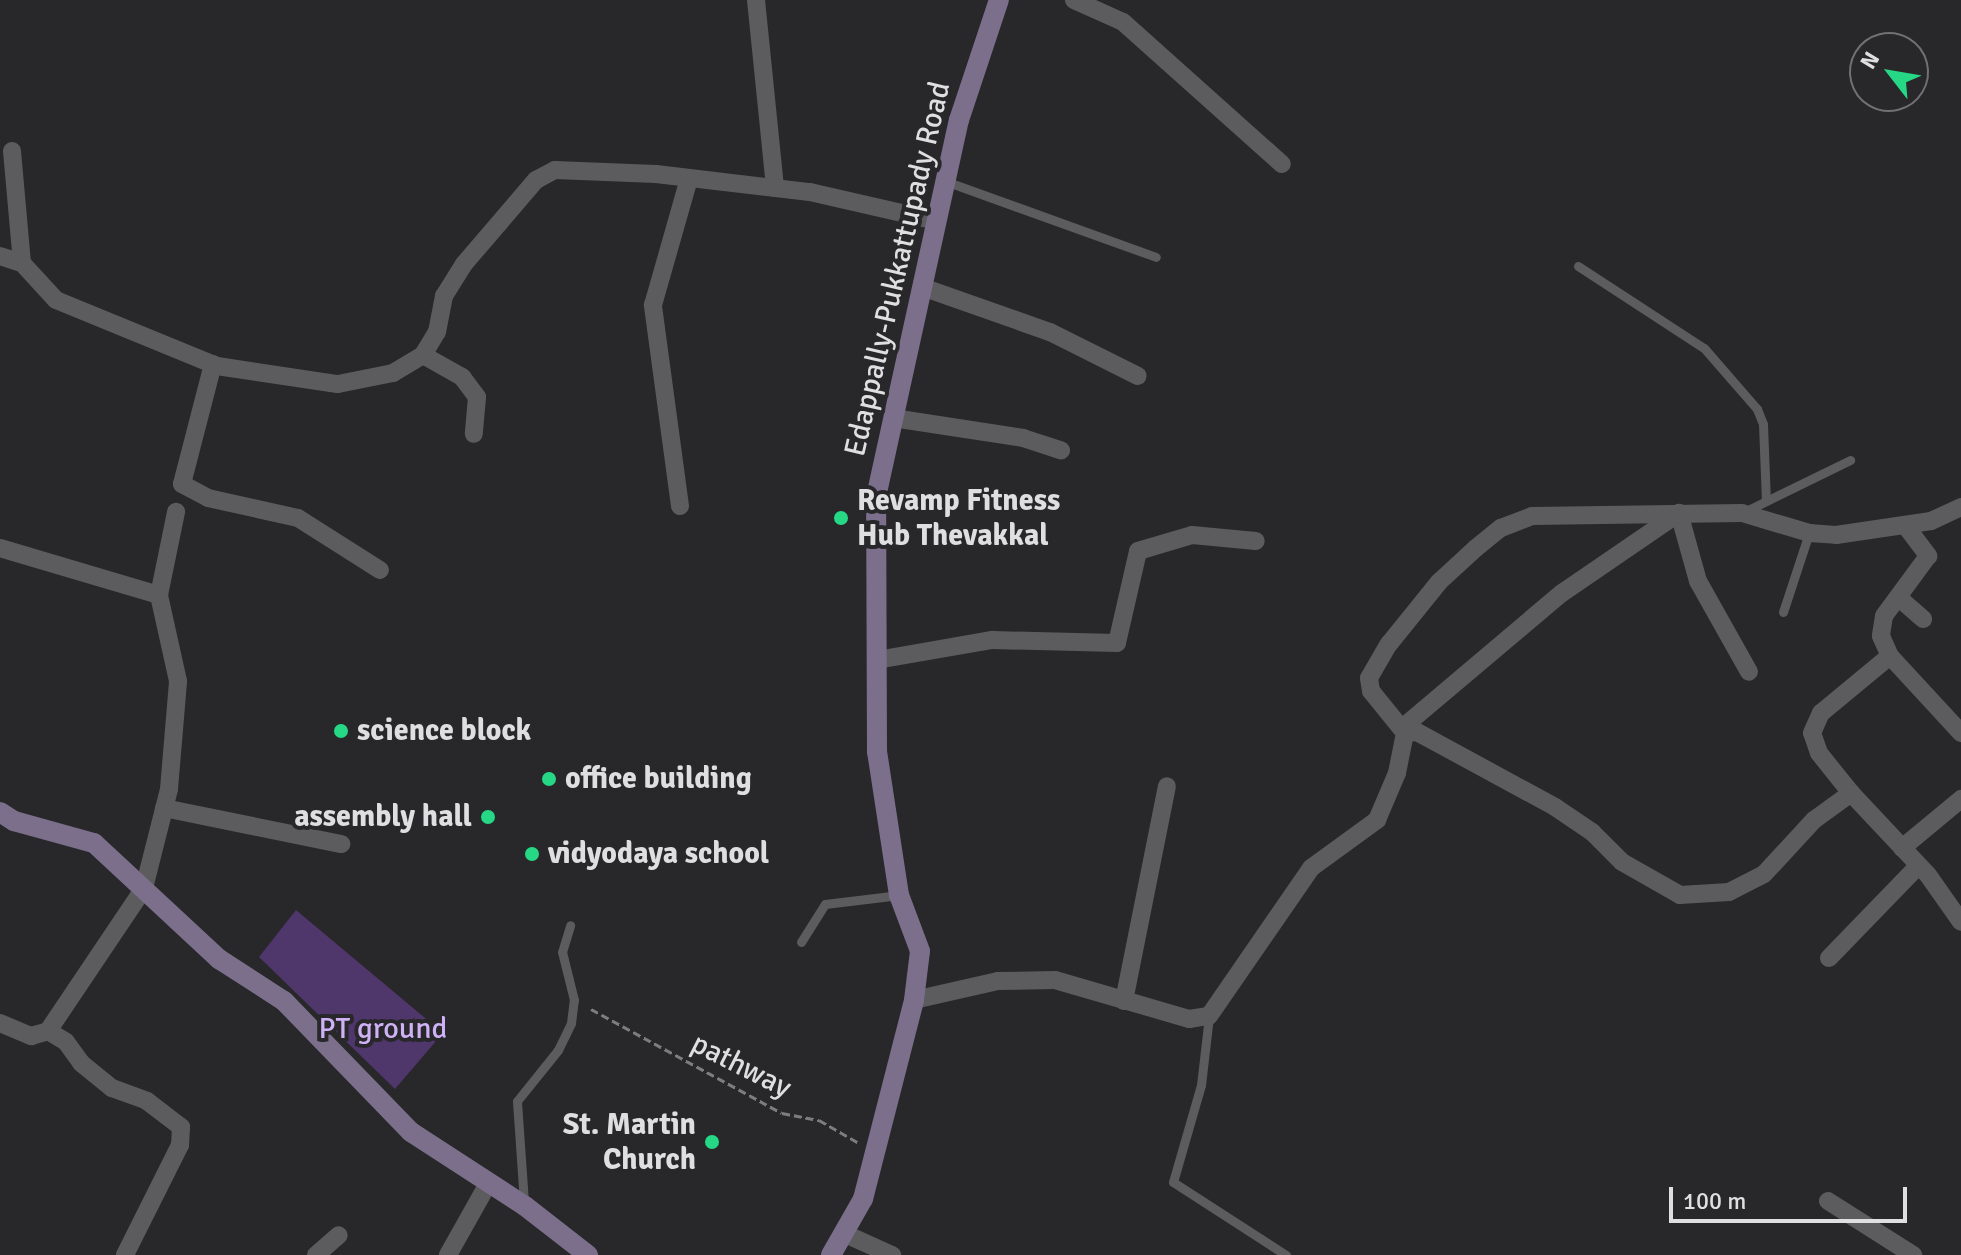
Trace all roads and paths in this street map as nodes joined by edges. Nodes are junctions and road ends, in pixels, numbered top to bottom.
1 (756, 0) edge
2 (999, 0) edge
3 (1074, 0) edge
4 (12, 151) dead end
5 (1282, 164) dead end
6 (689, 179) junction
7 (945, 181) junction
8 (775, 188) junction
9 (937, 221) junction
10 (0, 256) edge
11 (1156, 257) dead end
12 (22, 263) junction
13 (1578, 266) dead end
14 (922, 287) junction
15 (423, 355) junction
16 (213, 364) junction
17 (1138, 376) dead end
18 (893, 418) junction
19 (474, 434) dead end
20 (1061, 450) dead end
21 (1850, 460) dead end
22 (1766, 501) junction
23 (680, 506) dead end
24 (1961, 507) edge
25 (176, 512) dead end
26 (1679, 513) junction
27 (1742, 513) junction
28 (1905, 525) junction
29 (1809, 533) junction
30 (1256, 541) dead end
31 (0, 548) edge
32 (380, 570) dead end
33 (159, 595) junction
34 (1899, 598) junction
35 (1783, 612) dead end
36 (1923, 619) dead end
37 (1890, 656) junction
38 (877, 660) junction
39 (1749, 672) dead end
40 (1403, 730) junction
41 (1961, 733) edge
42 (1167, 786) dead end
43 (1851, 793) junction
44 (1961, 799) edge
45 (164, 808) junction
46 (0, 812) edge
47 (341, 844) dead end
48 (1902, 848) junction
49 (1918, 866) junction
50 (144, 888) junction
51 (899, 895) junction
52 (1961, 922) edge
53 (570, 925) dead end
54 (801, 942) dead end
55 (1829, 958) dead end
56 (914, 1000) junction
57 (1124, 1001) junction
58 (591, 1009) dead end
59 (1209, 1016) junction
60 (0, 1023) edge
61 (48, 1031) junction
62 (877, 1151) junction
63 (489, 1182) junction
64 (1828, 1201) dead end
65 (525, 1206) junction
66 (843, 1233) junction
67 (339, 1235) dead end
68 (125, 1255) edge
69 (316, 1255) edge
70 (448, 1255) edge
71 (588, 1255) edge
72 (831, 1255) edge
73 (892, 1255) edge
74 (1286, 1255) edge
75 (1913, 1255) edge

1 - 8 street
2 - 7 main road, Edappally-Pukkattupady Road
3 - 5 street
4 - 12 street
6 - 8 street
6 - 15 street
6 - 23 street
7 - 9 main road, Edappally-Pukkattupady Road
7 - 11 lane
8 - 9 street
9 - 14 main road, Edappally-Pukkattupady Road
10 - 12 street
12 - 16 street
13 - 22 lane
14 - 17 street
14 - 18 main road, Edappally-Pukkattupady Road
15 - 16 street
15 - 19 street
16 - 32 street
18 - 20 street
18 - 38 main road, Edappally-Pukkattupady Road
21 - 22 lane
22 - 27 lane
24 - 28 street
25 - 33 street
26 - 27 street
26 - 39 street
26 - 40 street
26 - 40 street
27 - 29 street
28 - 29 street
28 - 34 street
29 - 35 lane
30 - 38 street
31 - 33 street
33 - 45 street
34 - 36 street
34 - 37 street
37 - 41 street
37 - 43 street
38 - 51 main road, Edappally-Pukkattupady Road
40 - 43 street
40 - 59 street
42 - 57 street
43 - 48 street
44 - 48 street
45 - 47 street
45 - 50 street
46 - 50 main road
48 - 49 street
49 - 52 street
49 - 55 street
50 - 61 street
50 - 63 main road
51 - 54 lane
51 - 56 main road, Edappally-Pukkattupady Road
53 - 65 lane
56 - 57 street
56 - 62 main road, Edappally-Pukkattupady Road
57 - 59 street
58 - 62 path, pathway
59 - 74 lane
60 - 61 street
61 - 68 street
62 - 66 main road, Edappally-Pukkattupady Road
63 - 65 main road
63 - 70 street
64 - 75 street
65 - 71 main road
66 - 72 main road, Edappally-Pukkattupady Road
66 - 73 street
67 - 69 street

